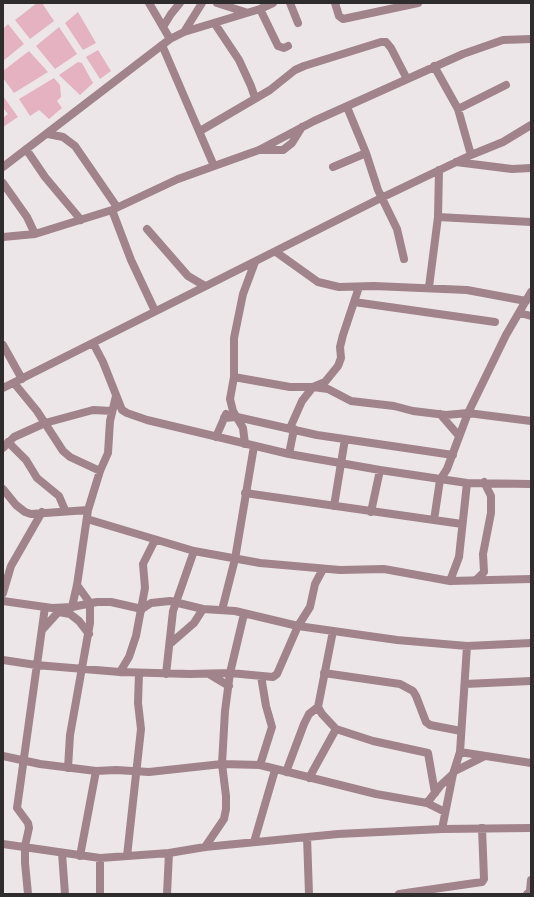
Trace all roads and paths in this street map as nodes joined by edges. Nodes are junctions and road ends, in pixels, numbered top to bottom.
1 (149, 3) edge
2 (180, 3) edge
3 (202, 3) edge
4 (217, 3) edge
5 (273, 3) edge
6 (290, 3) edge
7 (335, 3) edge
8 (418, 3) edge
9 (260, 9) junction
10 (245, 12) junction
11 (298, 23) dead end
12 (215, 24) junction
13 (164, 27) junction
14 (184, 32) junction
15 (170, 39) junction
16 (531, 39) edge
17 (162, 45) junction
18 (288, 46) dead end
19 (434, 66) junction
20 (407, 79) junction
21 (506, 85) dead end
22 (251, 86) junction
23 (270, 90) junction
24 (255, 98) junction
25 (347, 107) junction
26 (458, 109) junction
27 (531, 125) edge
28 (303, 126) junction
29 (200, 131) junction
30 (48, 134) junction
31 (26, 150) junction
32 (258, 150) junction
33 (366, 153) junction
34 (471, 155) junction
35 (456, 162) junction
36 (214, 166) junction
37 (3, 167) edge
38 (333, 168) dead end
39 (531, 168) edge
40 (439, 170) junction
41 (3, 183) edge
42 (382, 198) junction
43 (115, 208) junction
44 (438, 217) junction
45 (81, 220) junction
46 (531, 222) edge
47 (147, 229) dead end
48 (35, 234) junction
49 (3, 237) edge
50 (276, 252) junction
51 (404, 259) dead end
52 (255, 262) junction
53 (235, 272) junction
54 (247, 279) junction
55 (205, 286) junction
56 (359, 287) junction
57 (429, 287) junction
58 (531, 292) edge
59 (526, 301) junction
60 (354, 302) junction
61 (155, 311) junction
62 (520, 313) junction
63 (531, 316) edge
64 (496, 322) dead end
65 (93, 343) junction
66 (3, 345) edge
67 (234, 377) junction
68 (18, 381) junction
69 (313, 387) junction
70 (3, 388) edge
71 (116, 396) junction
72 (231, 404) junction
73 (112, 411) junction
74 (468, 413) junction
75 (440, 414) junction
76 (237, 417) junction
77 (224, 418) junction
78 (531, 421) edge
79 (45, 423) junction
80 (243, 428) junction
81 (292, 428) junction
82 (216, 436) junction
83 (459, 436) junction
84 (345, 439) junction
85 (232, 440) junction
86 (245, 444) junction
87 (5, 445) edge
88 (254, 446) junction
89 (289, 454) junction
90 (453, 454) junction
91 (341, 463) junction
92 (380, 470) junction
93 (100, 471) junction
94 (440, 480) junction
95 (484, 482) junction
96 (467, 483) junction
97 (531, 484) edge
98 (3, 488) edge
99 (245, 493) junction
100 (334, 506) junction
101 (65, 510) junction
102 (88, 510) junction
103 (42, 512) junction
104 (371, 512) junction
105 (87, 519) junction
106 (434, 520) junction
107 (462, 524) junction
108 (155, 540) junction
109 (194, 551) junction
110 (235, 559) junction
111 (323, 569) junction
112 (531, 579) edge
113 (476, 580) junction
114 (450, 581) junction
115 (77, 585) junction
116 (3, 592) edge
117 (3, 601) edge
118 (177, 602) junction
119 (90, 604) junction
120 (45, 607) junction
121 (72, 607) junction
122 (203, 608) junction
123 (142, 609) junction
124 (60, 610) junction
125 (222, 610) junction
126 (244, 614) junction
127 (298, 626) junction
128 (42, 630) junction
129 (333, 631) junction
130 (89, 634) junction
131 (531, 643) edge
132 (171, 644) junction
133 (467, 646) junction
134 (85, 655) junction
135 (3, 660) edge
136 (36, 665) junction
137 (71, 667) junction
138 (83, 668) junction
139 (120, 672) junction
140 (139, 673) junction
141 (230, 673) junction
142 (166, 674) junction
143 (209, 674) junction
144 (324, 674) junction
145 (261, 676) junction
146 (531, 680) edge
147 (465, 684) junction
148 (229, 686) junction
149 (318, 707) junction
150 (336, 729) junction
151 (461, 731) junction
152 (460, 752) junction
153 (3, 756) edge
154 (483, 757) junction
155 (23, 760) junction
156 (531, 763) edge
157 (222, 764) junction
158 (260, 765) junction
159 (68, 768) junction
160 (275, 770) junction
161 (96, 771) junction
162 (137, 772) junction
163 (286, 772) junction
164 (454, 773) junction
165 (309, 778) junction
166 (435, 793) junction
167 (427, 803) junction
168 (445, 812) junction
169 (482, 828) junction
170 (531, 828) edge
171 (442, 829) junction
172 (307, 837) junction
173 (254, 842) junction
174 (3, 844) edge
175 (25, 846) junction
176 (205, 847) junction
177 (62, 853) junction
178 (169, 853) junction
179 (80, 856) junction
180 (127, 856) junction
181 (100, 858) junction
182 (531, 880) edge
183 (28, 894) edge
184 (65, 894) edge
185 (100, 894) edge
186 (168, 894) edge
187 (309, 894) edge
188 (399, 894) edge
189 (527, 894) edge

1 - 13 street
2 - 13 street
3 - 14 street
4 - 10 street
5 - 9 street
6 - 11 street
7 - 8 street
9 - 10 street
9 - 18 street
10 - 12 street
12 - 14 street
12 - 22 street
13 - 15 street
14 - 15 street
15 - 17 street
16 - 19 street
17 - 29 street
17 - 30 street
19 - 20 street
19 - 26 street
20 - 23 street
20 - 25 street
21 - 26 street
22 - 23 street
22 - 24 street
23 - 24 street
24 - 29 street
25 - 28 street
25 - 33 street
26 - 34 street
27 - 34 street
28 - 32 street
28 - 32 street
29 - 36 street
30 - 31 street
30 - 43 street
31 - 37 street
31 - 45 street
32 - 36 street
33 - 38 street
33 - 42 street
34 - 35 street
35 - 39 street
35 - 40 street
36 - 43 street
40 - 42 street
40 - 44 street
41 - 48 street
42 - 50 street
42 - 51 street
43 - 45 street
43 - 61 street
44 - 46 street
44 - 57 street
45 - 48 street
47 - 55 street
48 - 49 street
50 - 52 street
50 - 56 street
52 - 53 street
52 - 54 street
53 - 54 street
53 - 55 street
54 - 67 street
55 - 61 street
56 - 57 street
56 - 60 street
57 - 59 street
58 - 59 street
59 - 62 street
60 - 64 street
60 - 69 street
61 - 65 street
62 - 63 street
62 - 74 street
65 - 68 street
65 - 71 street
66 - 68 street
67 - 69 street
67 - 72 street
68 - 70 street
68 - 79 street
69 - 75 street
69 - 81 street
71 - 73 street
71 - 82 street
72 - 76 street
72 - 77 street
73 - 79 street
73 - 93 street
74 - 75 street
74 - 78 street
74 - 83 street
75 - 83 street
76 - 77 street
76 - 80 street
76 - 81 street
77 - 82 street
79 - 87 street
79 - 93 street
80 - 85 street
80 - 86 street
81 - 84 street
81 - 89 street
82 - 85 street
83 - 90 street
84 - 90 street
84 - 91 street
85 - 86 street
86 - 88 street
87 - 101 street
88 - 89 street
88 - 99 street
89 - 91 street
90 - 94 street
91 - 92 street
91 - 100 street
92 - 94 street
92 - 104 street
93 - 102 street
94 - 96 street
94 - 106 street
95 - 96 street
95 - 97 street
95 - 113 street
96 - 107 street
98 - 103 street
99 - 100 street
99 - 110 street
100 - 104 street
101 - 102 street
101 - 103 street
102 - 105 street
103 - 116 street
104 - 106 street
105 - 108 street
105 - 115 street
106 - 107 street
107 - 114 street
108 - 109 street
108 - 123 street
109 - 110 street
109 - 118 street
110 - 111 street
110 - 125 street
111 - 114 street
111 - 127 street
112 - 113 street
113 - 114 street
115 - 119 street
115 - 121 street
117 - 120 street
118 - 122 street
118 - 123 street
118 - 132 street
119 - 121 street
119 - 123 street
119 - 130 street
120 - 124 street
120 - 128 street
121 - 124 street
122 - 125 street
122 - 132 street
123 - 139 street
124 - 128 street
124 - 130 street
125 - 126 street
126 - 127 street
126 - 141 street
127 - 129 street
127 - 145 street
128 - 136 street
129 - 133 street
129 - 144 street
130 - 134 street
131 - 133 street
132 - 142 street
133 - 147 street
134 - 137 street
134 - 138 street
135 - 136 street
136 - 137 street
136 - 155 street
137 - 138 street
138 - 139 street
138 - 159 street
139 - 140 street
140 - 142 street
140 - 162 street
141 - 143 street
141 - 145 street
141 - 148 street
142 - 143 street
143 - 148 street
144 - 149 street
144 - 151 street
145 - 158 street
146 - 147 street
147 - 151 street
148 - 157 street
149 - 150 street
149 - 163 street
150 - 165 street
150 - 166 street
151 - 152 street
152 - 154 street
152 - 164 street
153 - 155 street
154 - 156 street
154 - 164 street
155 - 159 street
155 - 175 street
157 - 158 street
157 - 162 street
157 - 176 street
158 - 160 street
159 - 161 street
160 - 163 street
160 - 173 street
161 - 162 street
161 - 179 street
162 - 180 street
163 - 165 street
164 - 166 street
164 - 168 street
165 - 167 street
166 - 167 street
167 - 168 street
168 - 171 street
169 - 170 street
169 - 171 street
169 - 188 street
171 - 172 street
172 - 173 street
172 - 187 street
173 - 176 street
174 - 175 street
175 - 177 street
175 - 183 street
176 - 178 street
177 - 179 street
177 - 184 street
178 - 180 street
178 - 186 street
179 - 181 street
180 - 181 street
181 - 185 street
182 - 189 street

